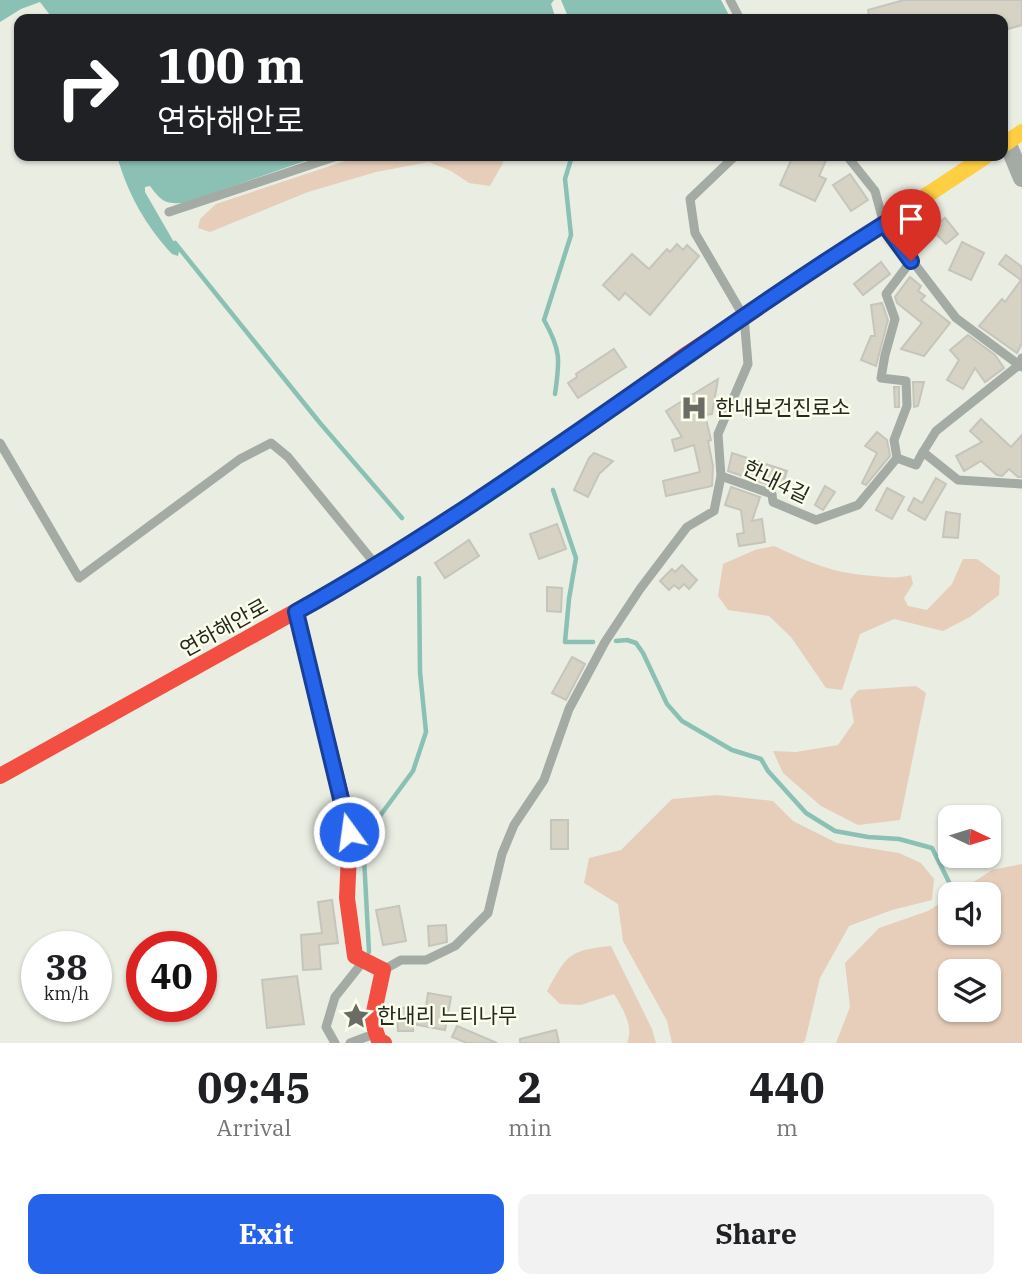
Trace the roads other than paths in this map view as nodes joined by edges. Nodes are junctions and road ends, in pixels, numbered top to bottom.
1 (1011, 140) edge
2 (322, 161) edge
3 (730, 161) edge
4 (851, 161) edge
5 (978, 161) edge
6 (1022, 178) edge
7 (169, 212) dead end
8 (884, 224) junction
9 (911, 261) junction
10 (744, 317) junction
11 (1021, 363) edge
12 (0, 443) edge
13 (923, 452) junction
14 (897, 458) junction
15 (721, 476) junction
16 (1022, 484) edge
17 (377, 566) junction
18 (296, 612) junction
19 (0, 776) edge
20 (364, 961) junction
21 (383, 970) junction
22 (380, 1038) edge
23 (335, 1043) edge
24 (350, 1043) edge

1 - 6 street
2 - 7 lane
3 - 10 lane
4 - 8 lane
5 - 8 street, 연하해안로
8 - 9 lane
8 - 10 street, 연하해안로
9 - 11 lane
9 - 14 lane
10 - 15 lane, 한내4길
10 - 17 street, 연하해안로
11 - 13 lane
12 - 17 lane
13 - 14 lane
13 - 16 lane
14 - 15 lane, 한내4길
15 - 21 lane
17 - 18 street, 연하해안로
18 - 19 street, 연하해안로
18 - 20 street
20 - 21 street
20 - 23 lane
21 - 22 street
22 - 24 lane

